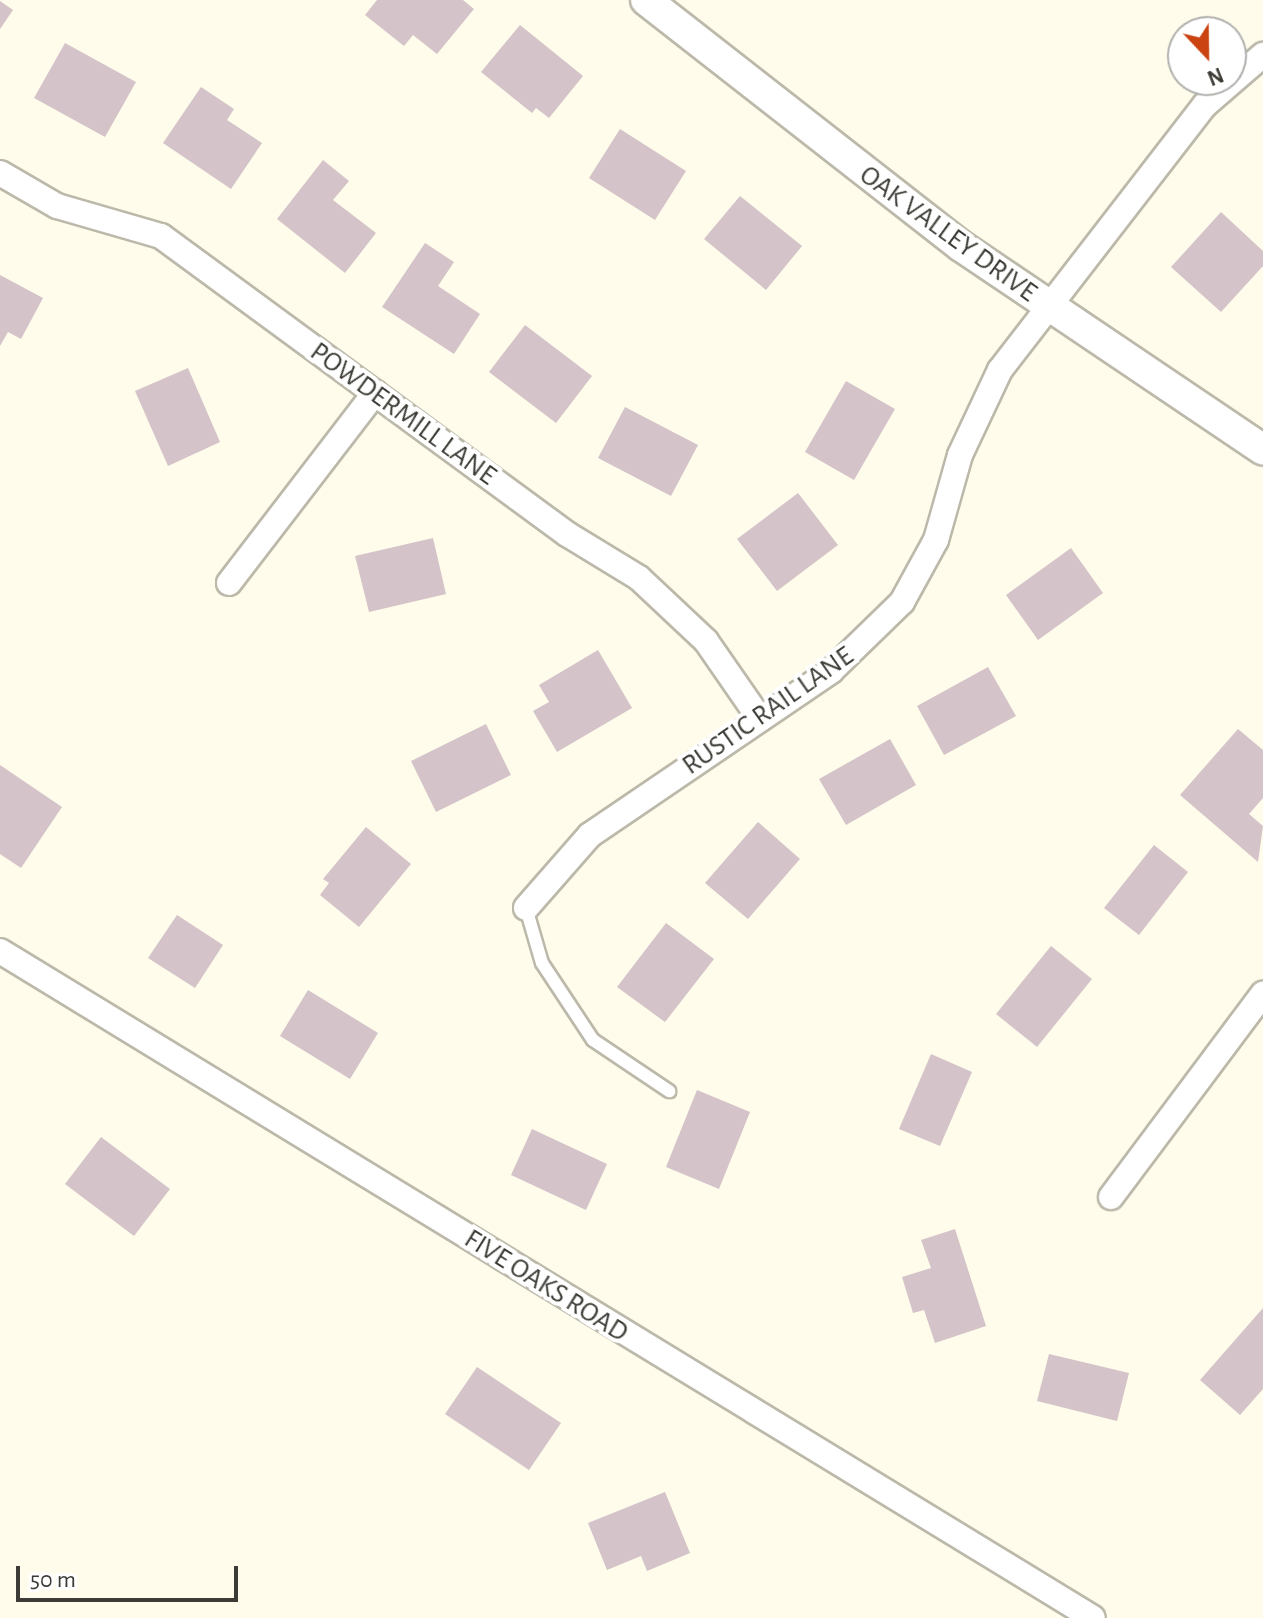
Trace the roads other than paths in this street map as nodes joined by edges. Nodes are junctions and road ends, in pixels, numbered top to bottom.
1 (646, 0) edge
2 (1263, 55) edge
3 (0, 173) edge
4 (1050, 308) junction
5 (375, 393) junction
6 (1263, 450) edge
7 (229, 583) dead end
8 (760, 719) junction
9 (526, 908) joint
10 (0, 951) edge
11 (1263, 994) edge
12 (669, 1091) dead end
13 (1111, 1197) dead end
14 (1093, 1618) edge

1 - 4 street, OAK VALLEY DRIVE
2 - 4 street, RUSTIC RAIL LANE
3 - 5 street, POWDERMILL LANE
4 - 6 street, OAK VALLEY DRIVE
4 - 8 street, RUSTIC RAIL LANE
5 - 7 street
5 - 8 street, POWDERMILL LANE
8 - 9 street, RUSTIC RAIL LANE
9 - 12 lane
10 - 14 street, FIVE OAKS ROAD
11 - 13 street

